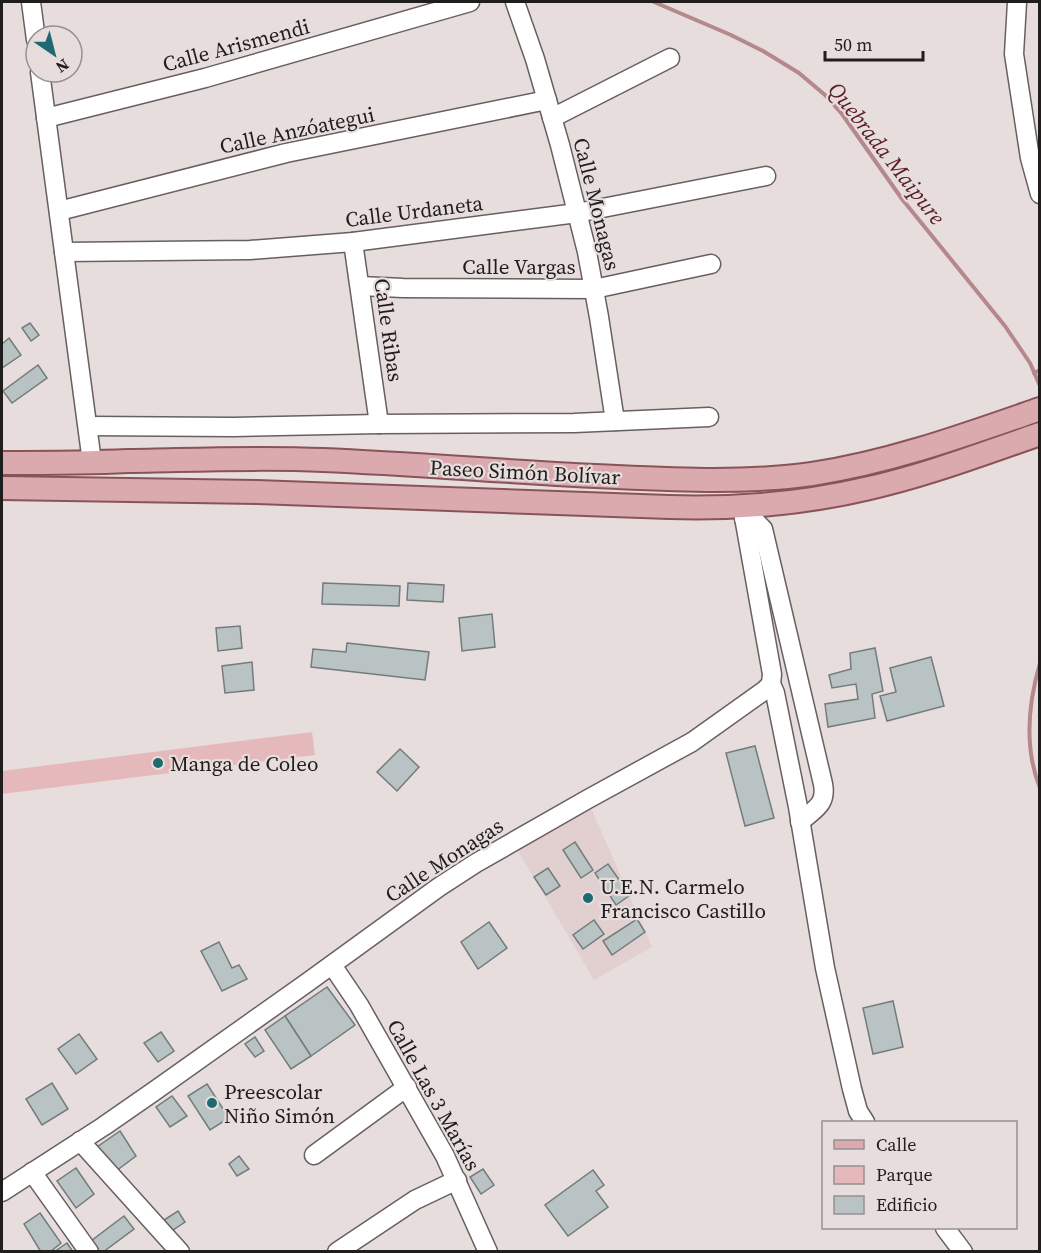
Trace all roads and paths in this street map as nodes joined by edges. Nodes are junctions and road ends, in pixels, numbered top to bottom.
1 (31, 2) edge
2 (470, 2) edge
3 (516, 2) edge
4 (1017, 2) edge
5 (34, 24) edge
6 (670, 58) dead end
7 (42, 84) edge
8 (550, 109) junction
9 (46, 118) junction
10 (766, 176) dead end
11 (1040, 194) edge
12 (59, 211) junction
13 (577, 213) junction
14 (353, 242) junction
15 (64, 252) junction
16 (711, 264) dead end
17 (360, 286) junction
18 (594, 289) junction
19 (1031, 412) edge
20 (710, 417) dead end
21 (615, 421) junction
22 (380, 424) junction
23 (88, 426) junction
24 (1033, 436) edge
25 (93, 462) junction
26 (2, 464) edge
27 (2, 488) edge
28 (743, 513) junction
29 (771, 684) junction
30 (800, 822) junction
31 (332, 964) junction
32 (406, 1087) junction
33 (864, 1121) edge
34 (80, 1141) junction
35 (314, 1155) dead end
36 (32, 1172) junction
37 (457, 1180) junction
38 (2, 1192) edge
39 (946, 1229) edge
40 (89, 1251) edge
41 (180, 1251) edge
42 (337, 1251) edge
43 (488, 1251) edge
44 (963, 1251) edge

1 - 5 street
2 - 9 street, Calle Arismendi
3 - 8 street, Calle Monagas
4 - 11 street
6 - 8 street, Calle Anzóategui
7 - 9 street
8 - 12 street, Calle Anzóategui
8 - 13 street, Calle Monagas
9 - 12 street
10 - 13 street, Calle Urdaneta
12 - 15 street
13 - 14 street, Calle Urdaneta
13 - 18 street, Calle Monagas
14 - 15 street, Calle Urdaneta
14 - 17 street, Calle Ribas
15 - 23 street
16 - 18 street, Calle Vargas
17 - 18 street, Calle Vargas
17 - 22 street, Calle Ribas
18 - 21 street, Calle Monagas
19 - 25 main road, Paseo Simón Bolívar
20 - 21 street, Paseo Simón Bolívar
21 - 22 street, Paseo Simón Bolívar
22 - 23 street, Paseo Simón Bolívar
23 - 25 street
24 - 28 main road, Paseo Simón Bolívar
25 - 26 main road, Paseo Simón Bolívar
27 - 28 main road, Paseo Simón Bolívar
28 - 29 street
28 - 30 street
29 - 30 street
29 - 31 street, Calle Monagas
30 - 33 street
31 - 32 street, Calle Las 3 Marías
31 - 34 street, Calle Monagas
32 - 35 street
32 - 37 street, Calle Las 3 Marías
34 - 36 street, Calle Monagas
34 - 41 street
36 - 38 street, Calle Monagas
36 - 40 street
37 - 42 street
37 - 43 street, Calle Las 3 Marías
39 - 44 street

